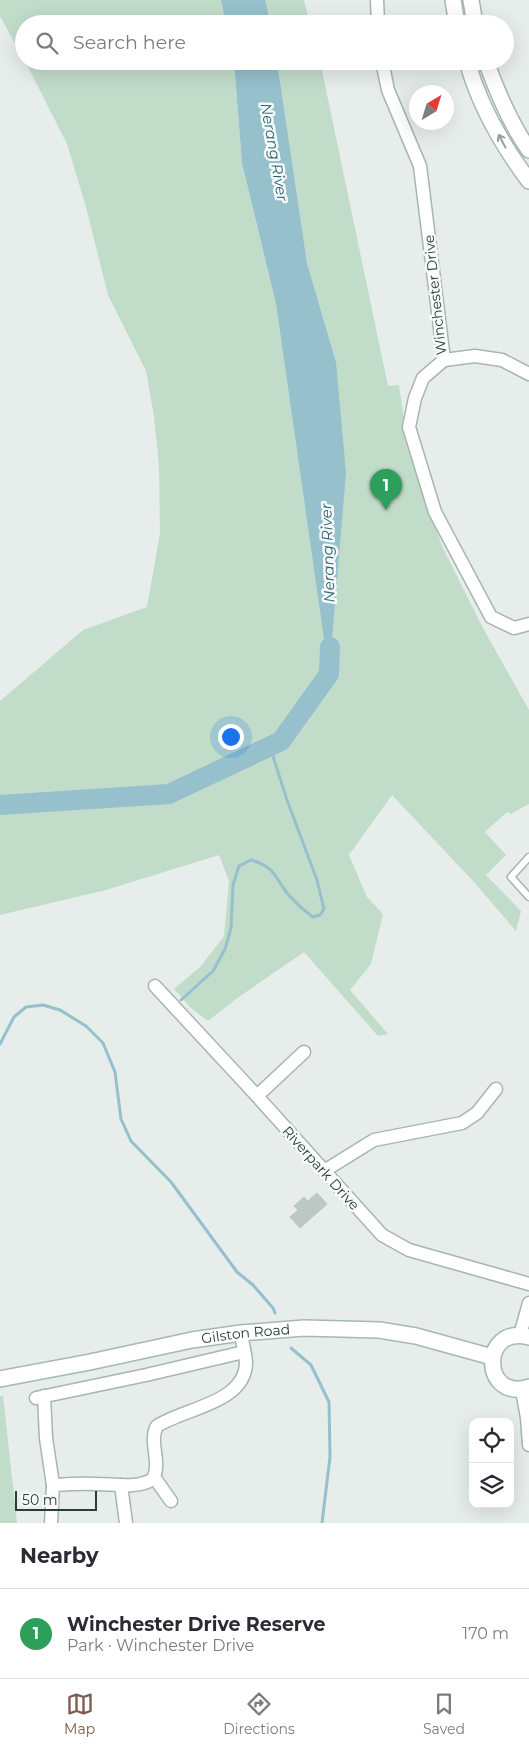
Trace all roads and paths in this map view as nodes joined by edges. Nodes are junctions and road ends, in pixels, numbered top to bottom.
1 (377, 0) edge
2 (453, 0) edge
3 (471, 0) edge
4 (378, 15) edge
5 (456, 15) edge
6 (474, 15) edge
7 (384, 70) edge
8 (471, 70) edge
9 (489, 70) edge
10 (529, 150) edge
11 (529, 181) edge
12 (444, 360) junction
13 (529, 374) edge
14 (529, 624) edge
15 (529, 857) edge
16 (529, 897) edge
17 (154, 986) dead end
18 (304, 1052) dead end
19 (496, 1089) dead end
20 (257, 1096) junction
21 (324, 1170) junction
22 (529, 1284) edge
23 (529, 1303) edge
24 (241, 1333) junction
25 (524, 1336) edge
26 (244, 1352) junction
27 (492, 1357) junction
28 (0, 1379) edge
29 (525, 1389) edge
30 (529, 1445) edge
31 (154, 1476) junction
32 (53, 1485) junction
33 (121, 1485) junction
34 (171, 1501) dead end
35 (50, 1523) edge
36 (126, 1523) edge

1 - 4 street
2 - 5 main road
3 - 6 main road
7 - 12 street, Winchester Drive
11 -> 8 main road
9 - 10 main road
12 - 13 street
12 - 14 street, Winchester Drive
15 - 16 lane
17 - 20 street, Riverpark Drive
18 - 20 street
19 - 21 street
20 - 21 street, Riverpark Drive
21 - 22 street, Riverpark Drive
23 - 25 street
24 - 26 street
24 - 27 main road, Gilston Road
24 - 28 main road, Gilston Road
25 - 27 main road
26 - 31 street
26 - 32 street
27 - 29 main road
29 - 30 street
31 - 33 street
31 - 34 street
32 - 33 street
32 - 35 street
33 - 36 street

